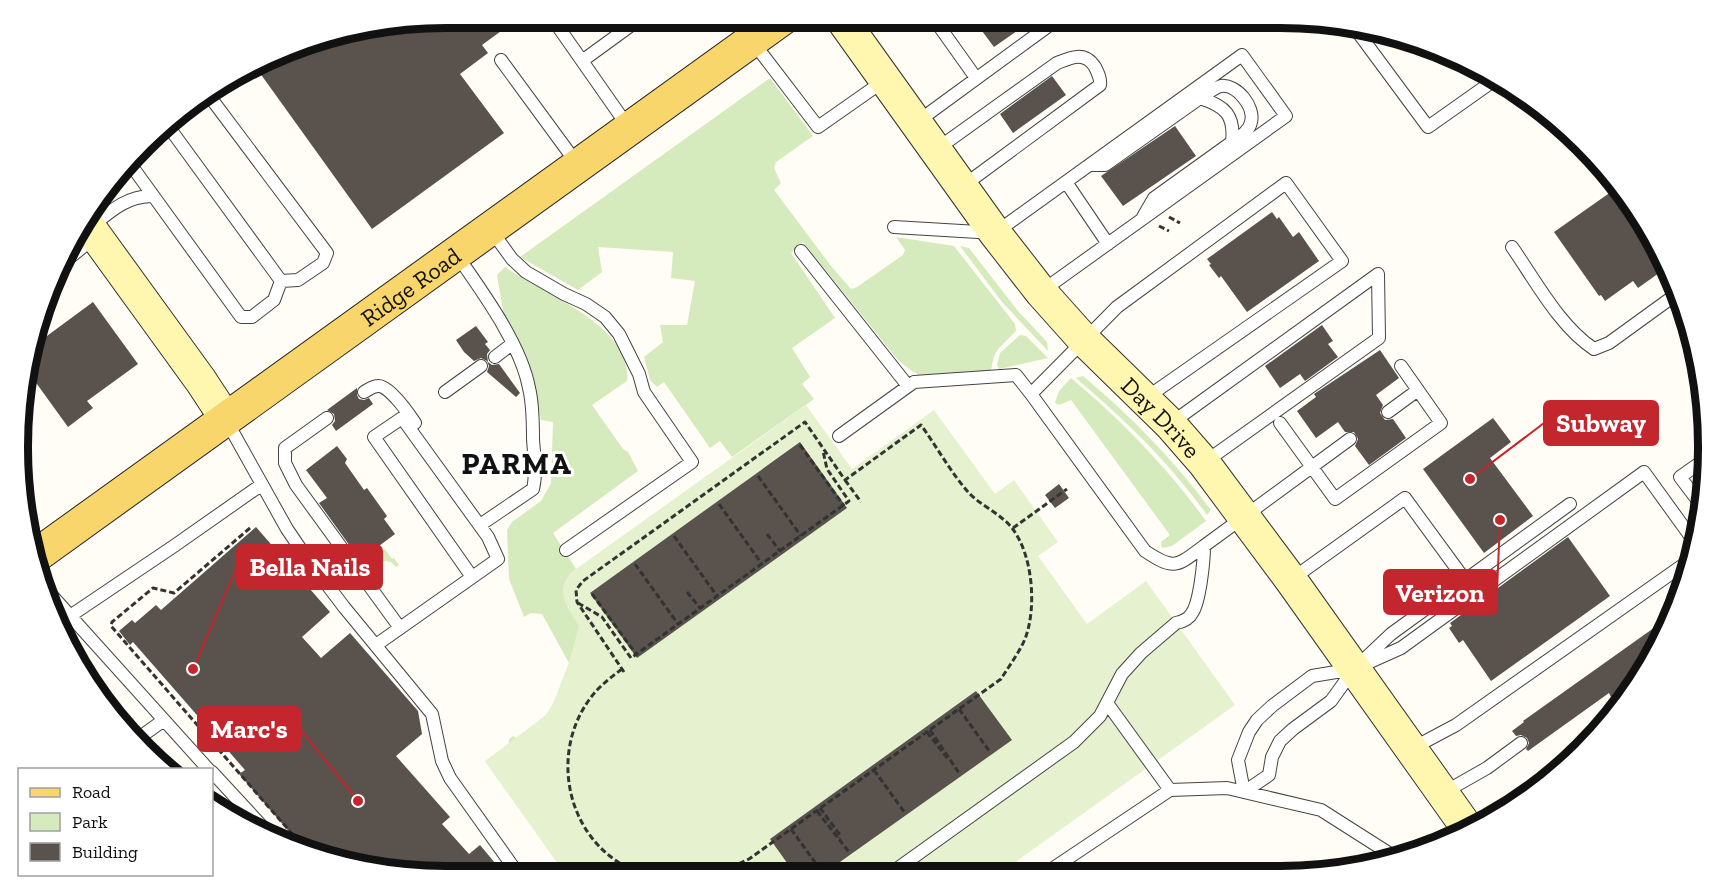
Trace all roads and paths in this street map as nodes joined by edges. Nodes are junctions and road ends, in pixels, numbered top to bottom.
1 (559, 28) edge
2 (627, 28) edge
3 (770, 28) edge
4 (848, 28) edge
5 (941, 28) edge
6 (1046, 28) edge
7 (1362, 37) edge
8 (1364, 40) joint
9 (752, 41) junction
10 (501, 60) dead end
11 (582, 61) junction
12 (976, 78) junction
13 (885, 80) junction
14 (1488, 85) edge
15 (1200, 98) junction
16 (212, 100) edge
17 (916, 123) junction
18 (630, 129) junction
19 (172, 131) edge
20 (1232, 142) junction
21 (935, 150) junction
22 (1090, 165) junction
23 (578, 166) junction
24 (134, 169) edge
25 (1066, 182) junction
26 (962, 186) junction
27 (152, 196) junction
28 (1141, 221) junction
29 (92, 227) edge
30 (894, 227) dead end
31 (90, 228) edge
32 (491, 229) junction
33 (995, 233) junction
34 (1108, 244) junction
35 (1512, 247) dead end
36 (801, 251) dead end
37 (456, 254) junction
38 (281, 281) junction
39 (1041, 292) junction
40 (1670, 299) edge
41 (1083, 339) junction
42 (512, 344) junction
43 (495, 357) dead end
44 (481, 366) dead end
45 (1401, 366) dead end
46 (908, 386) junction
47 (1418, 390) junction
48 (364, 392) dead end
49 (445, 392) dead end
50 (1032, 393) junction
51 (1145, 399) junction
52 (1388, 412) dead end
53 (327, 418) dead end
54 (226, 419) junction
55 (1280, 423) dead end
56 (1170, 424) junction
57 (839, 436) dead end
58 (1350, 439) dead end
59 (800, 444) dead end
60 (823, 448) junction
61 (944, 458) junction
62 (940, 461) dead end
63 (1204, 463) junction
64 (1697, 465) edge
65 (1313, 468) junction
66 (758, 476) dead end
67 (845, 480) junction
68 (261, 485) junction
69 (1067, 489) dead end
70 (1695, 496) edge
71 (861, 502) dead end
72 (719, 504) dead end
73 (1570, 504) dead end
74 (844, 506) junction
75 (1245, 517) junction
76 (483, 523) junction
77 (250, 528) dead end
78 (1012, 528) junction
79 (1688, 533) edge
80 (767, 534) dead end
81 (674, 536) dead end
82 (801, 536) junction
83 (1204, 546) junction
84 (566, 550) dead end
85 (780, 551) junction
86 (42, 552) edge
87 (635, 564) dead end
88 (762, 564) junction
89 (1679, 568) edge
90 (472, 577) junction
91 (1291, 580) junction
92 (1465, 580) junction
93 (687, 592) dead end
94 (592, 594) dead end
95 (717, 596) junction
96 (577, 602) junction
97 (59, 603) edge
98 (700, 608) junction
99 (70, 616) junction
100 (678, 624) junction
101 (400, 628) junction
102 (376, 645) junction
103 (636, 654) junction
104 (1354, 669) junction
105 (1107, 703) junction
106 (959, 709) junction
107 (164, 720) junction
108 (928, 731) junction
109 (143, 735) edge
110 (1521, 743) dead end
111 (1412, 749) junction
112 (990, 752) dead end
113 (207, 768) edge
114 (874, 770) junction
115 (959, 773) dead end
116 (213, 774) edge
117 (1170, 790) junction
118 (1244, 792) junction
119 (1443, 793) junction
120 (819, 809) junction
121 (905, 813) dead end
122 (254, 817) edge
123 (1463, 822) edge
124 (791, 829) junction
125 (296, 837) edge
126 (1386, 851) edge
127 (849, 852) dead end
128 (513, 866) edge
129 (626, 866) edge
130 (734, 866) edge
131 (818, 866) edge
132 (901, 866) edge
133 (1056, 866) edge

1 - 11 lane
2 - 11 lane
3 - 9 main road, Ridge Road
4 - 13 street, Day Drive
5 - 12 lane
6 - 12 lane
7 - 8 lane
8 - 14 lane
9 - 13 lane
9 - 18 main road, Ridge Road
10 - 23 lane
11 - 18 lane
12 - 17 lane
13 - 17 street, Day Drive
15 - 20 lane
15 - 20 lane
15 - 22 lane
16 - 38 lane
17 - 21 street, Day Drive
18 - 23 main road, Ridge Road
19 - 38 lane
20 - 28 lane
21 - 26 street, Day Drive
21 - 26 lane
22 - 25 lane
22 - 28 lane
23 - 32 main road, Ridge Road
24 - 27 lane
25 - 33 lane
25 - 34 lane
26 - 33 street, Day Drive
27 - 29 lane
27 - 38 lane
28 - 34 lane
30 - 33 lane
31 - 54 street
32 - 37 main road, Ridge Road
32 - 84 lane
33 - 39 street, Day Drive
34 - 39 lane
35 - 40 lane
36 - 46 lane
37 - 42 lane
37 - 54 main road, Ridge Road
39 - 41 street, Day Drive
41 - 50 lane
41 - 51 street, Day Drive
41 - 51 lane
42 - 43 lane
42 - 76 lane
44 - 49 lane
45 - 47 lane
46 - 50 lane
46 - 57 lane
47 - 52 lane
47 - 65 lane
48 - 76 lane
50 - 83 lane
51 - 56 street, Day Drive
53 - 101 lane
54 - 68 lane
54 - 86 main road, Ridge Road
55 - 65 lane
56 - 63 street, Day Drive
56 - 63 lane
58 - 65 lane
59 - 74 path
60 - 67 path
60 - 74 path
60 - 96 path
61 - 62 path
61 - 67 path
61 - 78 path
63 - 75 street, Day Drive
64 - 70 lane
65 - 75 lane
66 - 82 path
67 - 71 path
68 - 99 lane
68 - 102 lane
69 - 78 path
72 - 88 path
73 - 92 lane
74 - 82 path
75 - 83 lane
75 - 91 street, Day Drive
76 - 90 lane
76 - 90 lane
77 - 125 path
78 - 106 path
79 - 104 lane
80 - 85 path
81 - 95 path
82 - 85 path
83 - 105 lane
85 - 88 path
87 - 100 path
88 - 95 path
89 - 111 lane
90 - 101 lane
91 - 92 lane
91 - 104 street, Day Drive
92 - 104 lane
93 - 98 path
94 - 103 path
95 - 98 path
96 - 103 path
96 - 129 path
97 - 99 lane
98 - 100 path
99 - 107 lane
100 - 103 path
101 - 102 lane
102 - 128 lane
104 - 111 street, Day Drive
104 - 118 lane
104 - 118 lane
105 - 117 lane
105 - 132 lane
106 - 108 path
106 - 112 path
107 - 109 lane
107 - 113 lane
108 - 114 path
108 - 115 path
110 - 119 lane
111 - 119 street, Day Drive
114 - 120 path
114 - 121 path
116 - 122 lane
117 - 118 lane
117 - 133 lane
118 - 126 lane
119 - 123 street, Day Drive
120 - 124 path
120 - 127 path
124 - 130 path
124 - 131 path

